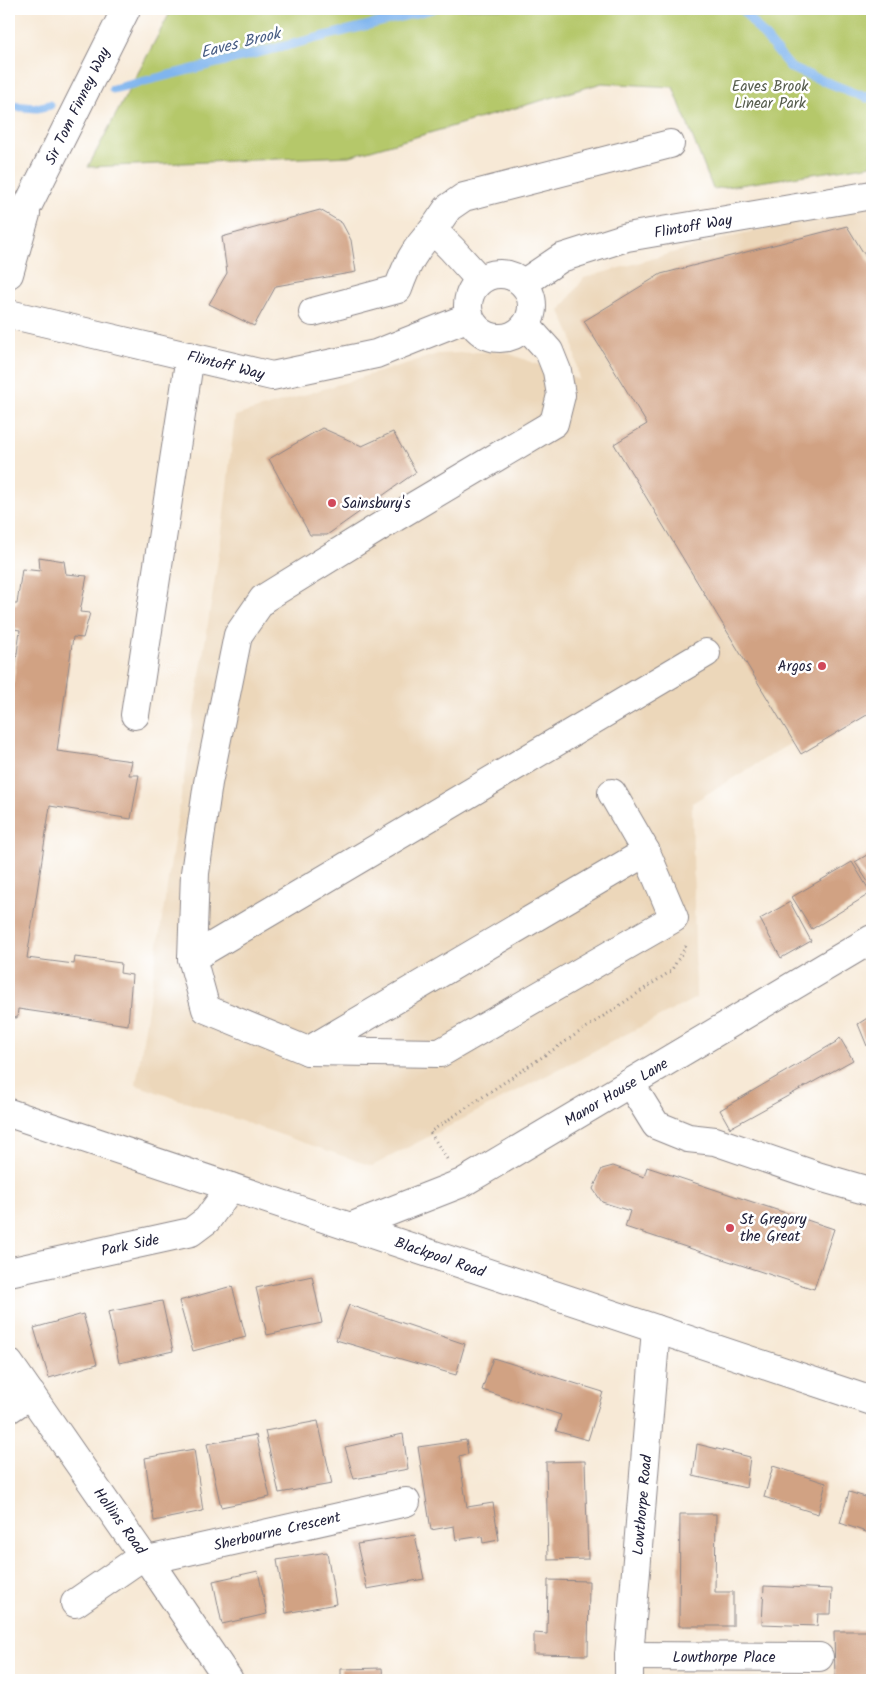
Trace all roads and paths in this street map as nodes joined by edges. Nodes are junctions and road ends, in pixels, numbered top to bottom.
1 (126, 9) edge
2 (670, 144) dead end
3 (872, 195) edge
4 (29, 203) junction
5 (432, 230) junction
6 (9, 231) edge
7 (9, 274) edge
8 (480, 280) junction
9 (524, 284) junction
10 (313, 312) dead end
11 (9, 314) edge
12 (469, 317) junction
13 (528, 323) junction
14 (190, 356) junction
15 (706, 653) dead end
16 (135, 715) dead end
17 (612, 793) dead end
18 (646, 852) junction
19 (674, 918) junction
20 (872, 939) edge
21 (192, 958) junction
22 (308, 1050) junction
23 (630, 1083) junction
24 (9, 1113) edge
25 (462, 1183) junction
26 (232, 1187) junction
27 (872, 1192) edge
28 (350, 1227) junction
29 (9, 1272) edge
30 (656, 1330) junction
31 (9, 1364) edge
32 (31, 1394) junction
33 (872, 1401) edge
34 (9, 1409) edge
35 (406, 1502) dead end
36 (146, 1558) junction
37 (75, 1603) dead end
38 (819, 1657) dead end
39 (629, 1668) edge
40 (230, 1680) edge

1 - 4 main road, Sir Tom Finney Way
2 - 5 main road
3 - 9 main road, Flintoff Way
4 - 6 main road, Sir Tom Finney Way
4 - 7 main road, Sir Tom Finney Way
5 - 8 main road
5 - 10 main road
8 - 9 main road
8 - 12 main road
9 - 13 main road
11 - 14 main road, Flintoff Way
12 - 13 main road
12 - 14 main road, Flintoff Way
13 - 21 main road
14 - 16 main road
15 - 21 main road
17 - 18 main road
18 - 19 main road
18 - 22 main road
19 - 22 main road
19 - 25 path
20 - 23 main road, Manor House Lane
21 - 22 main road
23 - 25 main road, Manor House Lane
23 - 27 main road
24 - 26 main road, Blackpool Road
25 - 28 main road, Manor House Lane
26 - 28 main road, Blackpool Road
26 - 29 main road, Park Side
28 - 30 main road, Blackpool Road
30 - 33 main road, Blackpool Road
30 - 39 main road, Lowthorpe Road
31 - 32 main road, Hollins Road
32 - 34 main road
32 - 36 main road, Hollins Road
35 - 36 main road, Sherbourne Crescent
36 - 37 main road
36 - 40 main road, Hollins Road
38 - 39 main road, Lowthorpe Place

